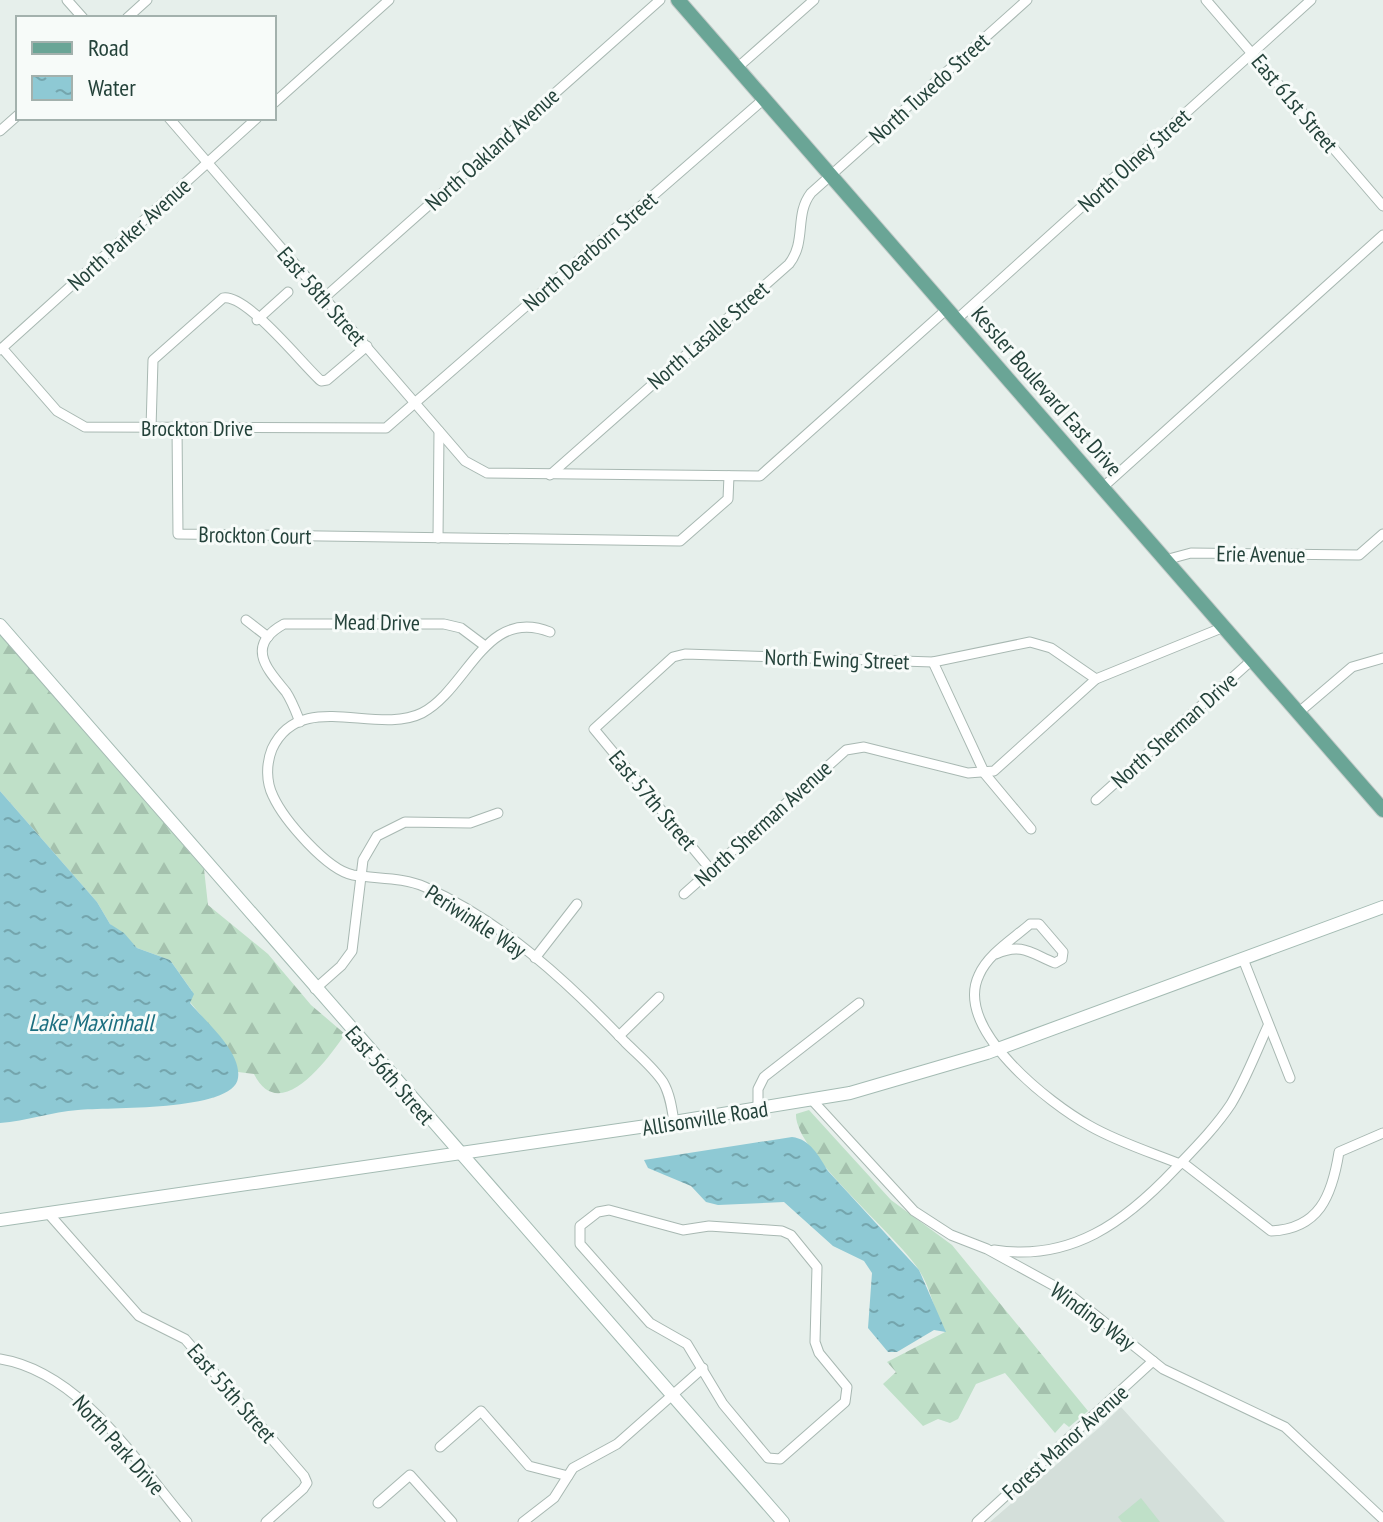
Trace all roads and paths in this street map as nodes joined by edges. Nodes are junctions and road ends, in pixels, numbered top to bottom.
1 (67, 0) edge
2 (147, 0) edge
3 (389, 0) edge
4 (660, 0) edge
5 (678, 0) edge
6 (814, 0) edge
7 (1027, 0) edge
8 (1206, 0) edge
9 (1311, 0) edge
10 (81, 16) edge
11 (129, 16) edge
12 (1252, 53) junction
13 (737, 68) junction
14 (764, 99) junction
15 (276, 101) edge
16 (16, 117) edge
17 (171, 120) edge
18 (255, 120) edge
19 (0, 131) edge
20 (207, 163) junction
21 (831, 177) junction
22 (1383, 206) edge
23 (1383, 235) edge
24 (288, 292) dead end
25 (324, 298) junction
26 (951, 314) junction
27 (257, 320) junction
28 (367, 346) junction
29 (1, 349) edge
30 (417, 404) junction
31 (177, 427) junction
32 (151, 428) junction
33 (439, 431) junction
34 (550, 475) junction
35 (729, 476) junction
36 (1102, 488) junction
37 (1383, 534) edge
38 (438, 538) junction
39 (1165, 560) junction
40 (246, 620) dead end
41 (0, 625) edge
42 (1224, 627) junction
43 (550, 632) dead end
44 (268, 637) junction
45 (485, 646) junction
46 (1383, 658) edge
47 (1252, 660) junction
48 (933, 662) junction
49 (1096, 679) junction
50 (1298, 713) junction
51 (300, 722) junction
52 (594, 729) joint
53 (985, 774) junction
54 (1096, 800) dead end
55 (1383, 810) edge
56 (498, 813) dead end
57 (1031, 829) dead end
58 (711, 870) junction
59 (361, 876) junction
60 (684, 894) dead end
61 (577, 904) dead end
62 (1383, 907) edge
63 (996, 954) junction
64 (535, 958) junction
65 (1243, 959) junction
66 (315, 989) junction
67 (659, 997) dead end
68 (859, 1003) dead end
69 (1268, 1026) junction
70 (619, 1036) junction
71 (1000, 1048) junction
72 (1290, 1078) dead end
73 (812, 1100) junction
74 (758, 1109) junction
75 (674, 1122) junction
76 (1383, 1133) edge
77 (458, 1154) junction
78 (1181, 1163) junction
79 (48, 1213) junction
80 (0, 1220) edge
81 (987, 1249) junction
82 (0, 1359) edge
83 (1153, 1361) junction
84 (703, 1368) junction
85 (671, 1395) junction
86 (440, 1447) dead end
87 (568, 1476) junction
88 (378, 1503) dead end
89 (1383, 1519) edge
90 (187, 1522) edge
91 (266, 1522) edge
92 (452, 1522) edge
93 (523, 1522) edge
94 (783, 1522) edge
95 (977, 1522) edge

1 - 10 street
2 - 11 street
3 - 15 street
4 - 25 street, North Oakland Avenue
5 - 13 main road, Kessler Boulevard East Drive
6 - 13 street
7 - 21 street, North Tuxedo Street
8 - 12 street, East 61st Street
9 - 12 street, North Olney Street
12 - 22 street, East 61st Street
12 - 26 street, North Olney Street
13 - 14 main road, Kessler Boulevard East Drive
14 - 21 main road, Kessler Boulevard East Drive
14 - 30 street, North Dearborn Street
16 - 19 street
17 - 20 street, East 58th Street
18 - 20 street, North Parker Avenue
20 - 25 street, East 58th Street
20 - 29 street, North Parker Avenue
21 - 26 main road, Kessler Boulevard East Drive
21 - 34 street, North Lasalle Street
23 - 36 street
24 - 27 street
25 - 28 street, East 58th Street
26 - 35 street, North Olney Street
26 - 36 main road, Kessler Boulevard East Drive
27 - 28 street
27 - 32 street
28 - 30 street, East 58th Street
29 - 32 street, Brockton Drive
30 - 31 street, Brockton Drive
30 - 33 street, East 58th Street
31 - 32 street, Brockton Drive
31 - 38 street, Brockton Court
33 - 34 street, East 58th Street
33 - 38 street
34 - 35 street
35 - 38 street, Brockton Court
36 - 39 main road, Kessler Boulevard East Drive
37 - 39 street, Erie Avenue
39 - 42 main road, Kessler Boulevard East Drive
40 - 44 street
41 - 66 main road, East 56th Street
42 - 47 main road, Kessler Boulevard East Drive
42 - 49 street
43 - 45 street
44 - 45 street, Mead Drive
44 - 51 street
45 - 51 street
46 - 50 street
47 - 50 main road, Kessler Boulevard East Drive
47 - 54 street, North Sherman Drive
48 - 49 street, North Ewing Street
48 - 52 street, North Ewing Street
48 - 53 street
49 - 53 street
50 - 55 main road, Kessler Boulevard East Drive
51 - 59 street, Periwinkle Way
52 - 58 street, East 57th Street
53 - 57 street
53 - 58 street, North Sherman Avenue
56 - 59 street
58 - 60 street, North Sherman Avenue
59 - 64 street, Periwinkle Way
59 - 66 street
61 - 64 street
62 - 65 main road, Allisonville Road
63 - 63 street
63 - 71 street
64 - 70 street, Periwinkle Way
65 - 69 street
65 - 71 main road, Allisonville Road
66 - 77 main road, East 56th Street
67 - 70 street
68 - 74 street
69 - 72 street
69 - 78 street
70 - 75 street, Periwinkle Way
71 - 73 main road, Allisonville Road
71 - 78 street
73 - 74 main road, Allisonville Road
73 - 81 street, Winding Way
74 - 75 main road, Allisonville Road
75 - 77 main road, Allisonville Road
76 - 78 street
77 - 79 main road, Allisonville Road
77 - 85 main road, East 56th Street
78 - 81 street
79 - 80 main road, Allisonville Road
79 - 91 street, East 55th Street
81 - 83 street, Winding Way
82 - 90 street, North Park Drive
83 - 89 street, Winding Way
83 - 95 street, Forest Manor Avenue
84 - 84 street
84 - 85 street
85 - 87 street
85 - 94 main road, East 56th Street
86 - 87 street
87 - 93 street
88 - 92 street

